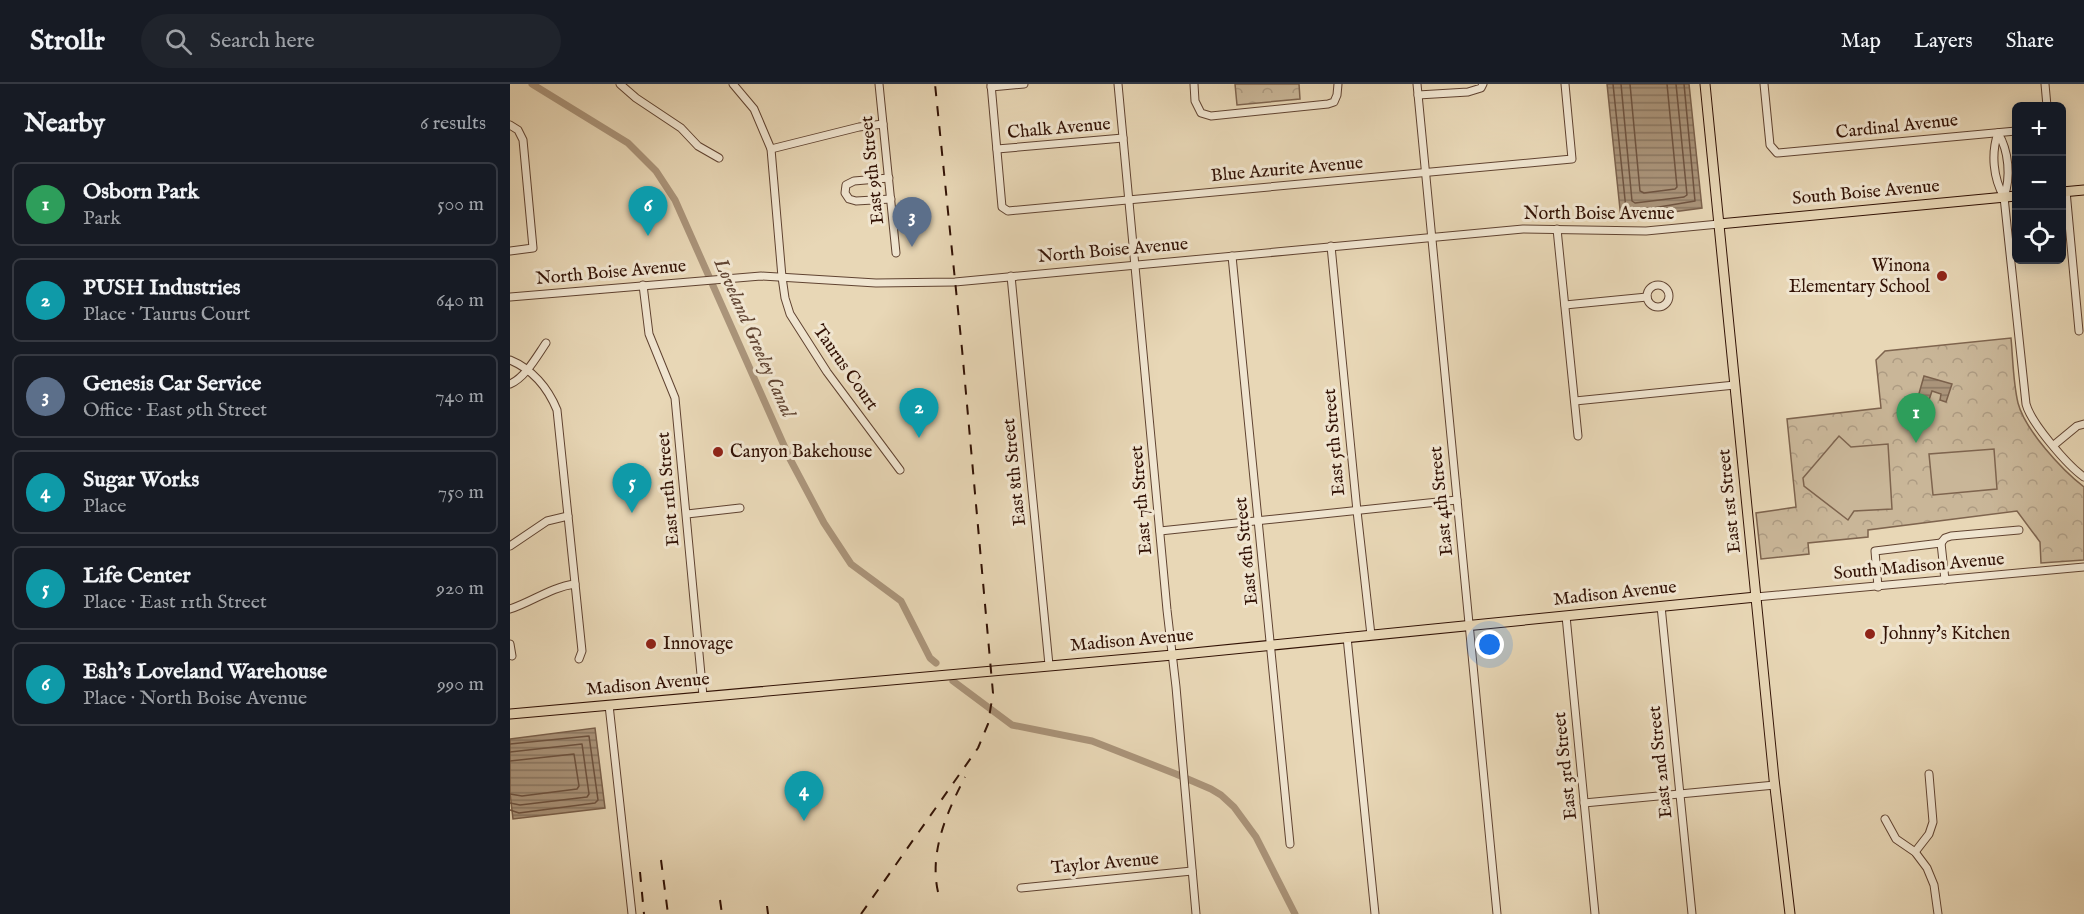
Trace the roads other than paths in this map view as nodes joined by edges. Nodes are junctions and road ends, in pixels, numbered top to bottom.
1 (620, 84) edge
2 (733, 84) edge
3 (879, 84) edge
4 (1024, 84) edge
5 (1118, 84) edge
6 (1194, 84) edge
7 (1338, 84) edge
8 (1417, 84) edge
9 (1483, 84) edge
10 (1565, 84) edge
11 (1705, 84) edge
12 (1764, 84) edge
13 (2045, 84) edge
14 (991, 86) edge
15 (1418, 95) junction
16 (2047, 102) edge
17 (883, 124) junction
18 (510, 125) edge
19 (2012, 131) edge
20 (1998, 133) junction
21 (1123, 138) junction
22 (771, 149) junction
23 (997, 149) junction
24 (719, 158) dead end
25 (1425, 173) junction
26 (889, 178) junction
27 (2084, 190) edge
28 (2066, 192) edge
29 (2012, 196) edge
30 (2004, 197) junction
31 (891, 198) junction
32 (1129, 200) junction
33 (2066, 210) edge
34 (1719, 224) junction
35 (1557, 229) junction
36 (1432, 237) junction
37 (1332, 246) junction
38 (510, 251) edge
39 (896, 253) dead end
40 (1232, 255) junction
41 (1135, 265) junction
42 (1011, 276) junction
43 (782, 277) junction
44 (643, 285) junction
45 (510, 297) edge
46 (1647, 297) dead end
47 (1565, 304) junction
48 (2079, 331) dead end
49 (546, 343) dead end
50 (510, 360) edge
51 (526, 369) junction
52 (510, 384) edge
53 (1735, 385) junction
54 (1575, 400) junction
55 (2084, 424) edge
56 (1578, 436) dead end
57 (2054, 445) junction
58 (900, 470) dead end
59 (2084, 477) edge
60 (1457, 500) junction
61 (740, 508) dead end
62 (1356, 511) junction
63 (687, 514) junction
64 (568, 516) junction
65 (1259, 520) junction
66 (2019, 530) dead end
67 (1160, 531) junction
68 (1941, 543) junction
69 (510, 546) edge
70 (2084, 567) edge
71 (1945, 580) junction
72 (574, 584) junction
73 (1878, 587) junction
74 (1756, 597) junction
75 (1661, 606) junction
76 (510, 609) edge
77 (1566, 616) junction
78 (1469, 625) junction
79 (1371, 635) junction
80 (1347, 637) junction
81 (510, 644) edge
82 (1271, 645) junction
83 (1173, 655) junction
84 (512, 656) dead end
85 (579, 659) dead end
86 (1049, 665) junction
87 (703, 696) junction
88 (609, 705) junction
89 (510, 714) edge
90 (1929, 774) dead end
91 (1775, 785) junction
92 (1679, 795) junction
93 (1584, 803) junction
94 (1886, 819) dead end
95 (1290, 844) dead end
96 (1915, 852) junction
97 (1192, 871) junction
98 (1021, 888) dead end
99 (632, 914) edge
100 (1196, 914) edge
101 (1375, 914) edge
102 (1497, 914) edge
103 (1595, 914) edge
104 (1692, 914) edge
105 (1790, 914) edge
106 (1938, 914) edge

1 - 24 street
2 - 22 street
3 - 17 street, East 9th Street
4 - 14 street
5 - 21 street, East 7th Street
6 - 7 street
8 - 15 street, East 4th Street
9 - 15 street
10 - 25 street, Blue Azurite Avenue
11 - 34 main road, East 1st Street
12 - 20 street, Cardinal Avenue
13 - 16 street
14 - 23 street
15 - 25 street, East 4th Street
17 - 22 street
17 - 26 street, East 9th Street
18 - 38 street
19 - 20 street, Cardinal Avenue
20 - 30 street
20 - 30 street
21 - 23 street, Chalk Avenue
21 - 32 street, East 7th Street
22 - 43 street
23 - 32 street, Blue Azurite Avenue
25 - 32 street, Blue Azurite Avenue
25 - 36 street, East 4th Street
26 - 31 street, East 9th Street
26 - 31 street
27 - 28 main road
29 - 30 main road, South Boise Avenue
30 - 34 main road, South Boise Avenue
30 - 57 street
31 - 39 street, East 9th Street
32 - 41 street, East 7th Street
33 - 48 street
34 - 35 street, North Boise Avenue
34 - 53 main road, East 1st Street
35 - 36 street, North Boise Avenue
35 - 47 street
36 - 37 street, North Boise Avenue
36 - 60 street, East 4th Street
37 - 40 street, North Boise Avenue
37 - 62 street, East 5th Street
40 - 41 street, North Boise Avenue
40 - 65 street, East 6th Street
41 - 42 street, North Boise Avenue
41 - 67 street, East 7th Street
42 - 43 street, North Boise Avenue
42 - 86 street, East 8th Street
43 - 44 street, North Boise Avenue
43 - 58 street, Taurus Court
44 - 45 street, North Boise Avenue
44 - 63 street, East 11th Street
46 - 47 street
47 - 54 street
49 - 51 street
50 - 51 street
51 - 52 street
51 - 64 street
53 - 54 street
53 - 74 main road, East 1st Street
54 - 56 street
55 - 57 street
57 - 59 street
60 - 62 street
60 - 78 street, East 4th Street
61 - 63 street
62 - 65 street
62 - 79 street, East 5th Street
63 - 87 street, East 11th Street
64 - 69 street
64 - 72 street
65 - 67 street
65 - 82 street, East 6th Street
66 - 68 street
67 - 83 street, East 7th Street
68 - 71 street
68 - 73 street
70 - 71 street, South Madison Avenue
71 - 73 street, South Madison Avenue
72 - 76 street
72 - 85 street
73 - 74 street, South Madison Avenue
74 - 75 main road, Madison Avenue
74 - 91 main road, East 1st Street
75 - 77 main road, Madison Avenue
75 - 92 street, East 2nd Street
77 - 78 main road, Madison Avenue
77 - 93 street, East 3rd Street
78 - 79 main road, Madison Avenue
78 - 102 street, East 4th Street
79 - 80 main road, Madison Avenue
80 - 82 main road, Madison Avenue
80 - 101 street
81 - 84 street
82 - 83 main road, Madison Avenue
82 - 95 street, East 6th Street
83 - 86 main road, Madison Avenue
83 - 97 street, East 7th Street
86 - 87 main road, Madison Avenue
87 - 88 main road, Madison Avenue
88 - 89 main road, Madison Avenue
88 - 99 street
90 - 96 street
91 - 92 street
91 - 105 main road, East 1st Street
92 - 93 street
92 - 104 street, East 2nd Street
93 - 103 street, East 3rd Street
94 - 96 street
96 - 106 street
97 - 98 street, Taylor Avenue
97 - 100 street, East 7th Street

